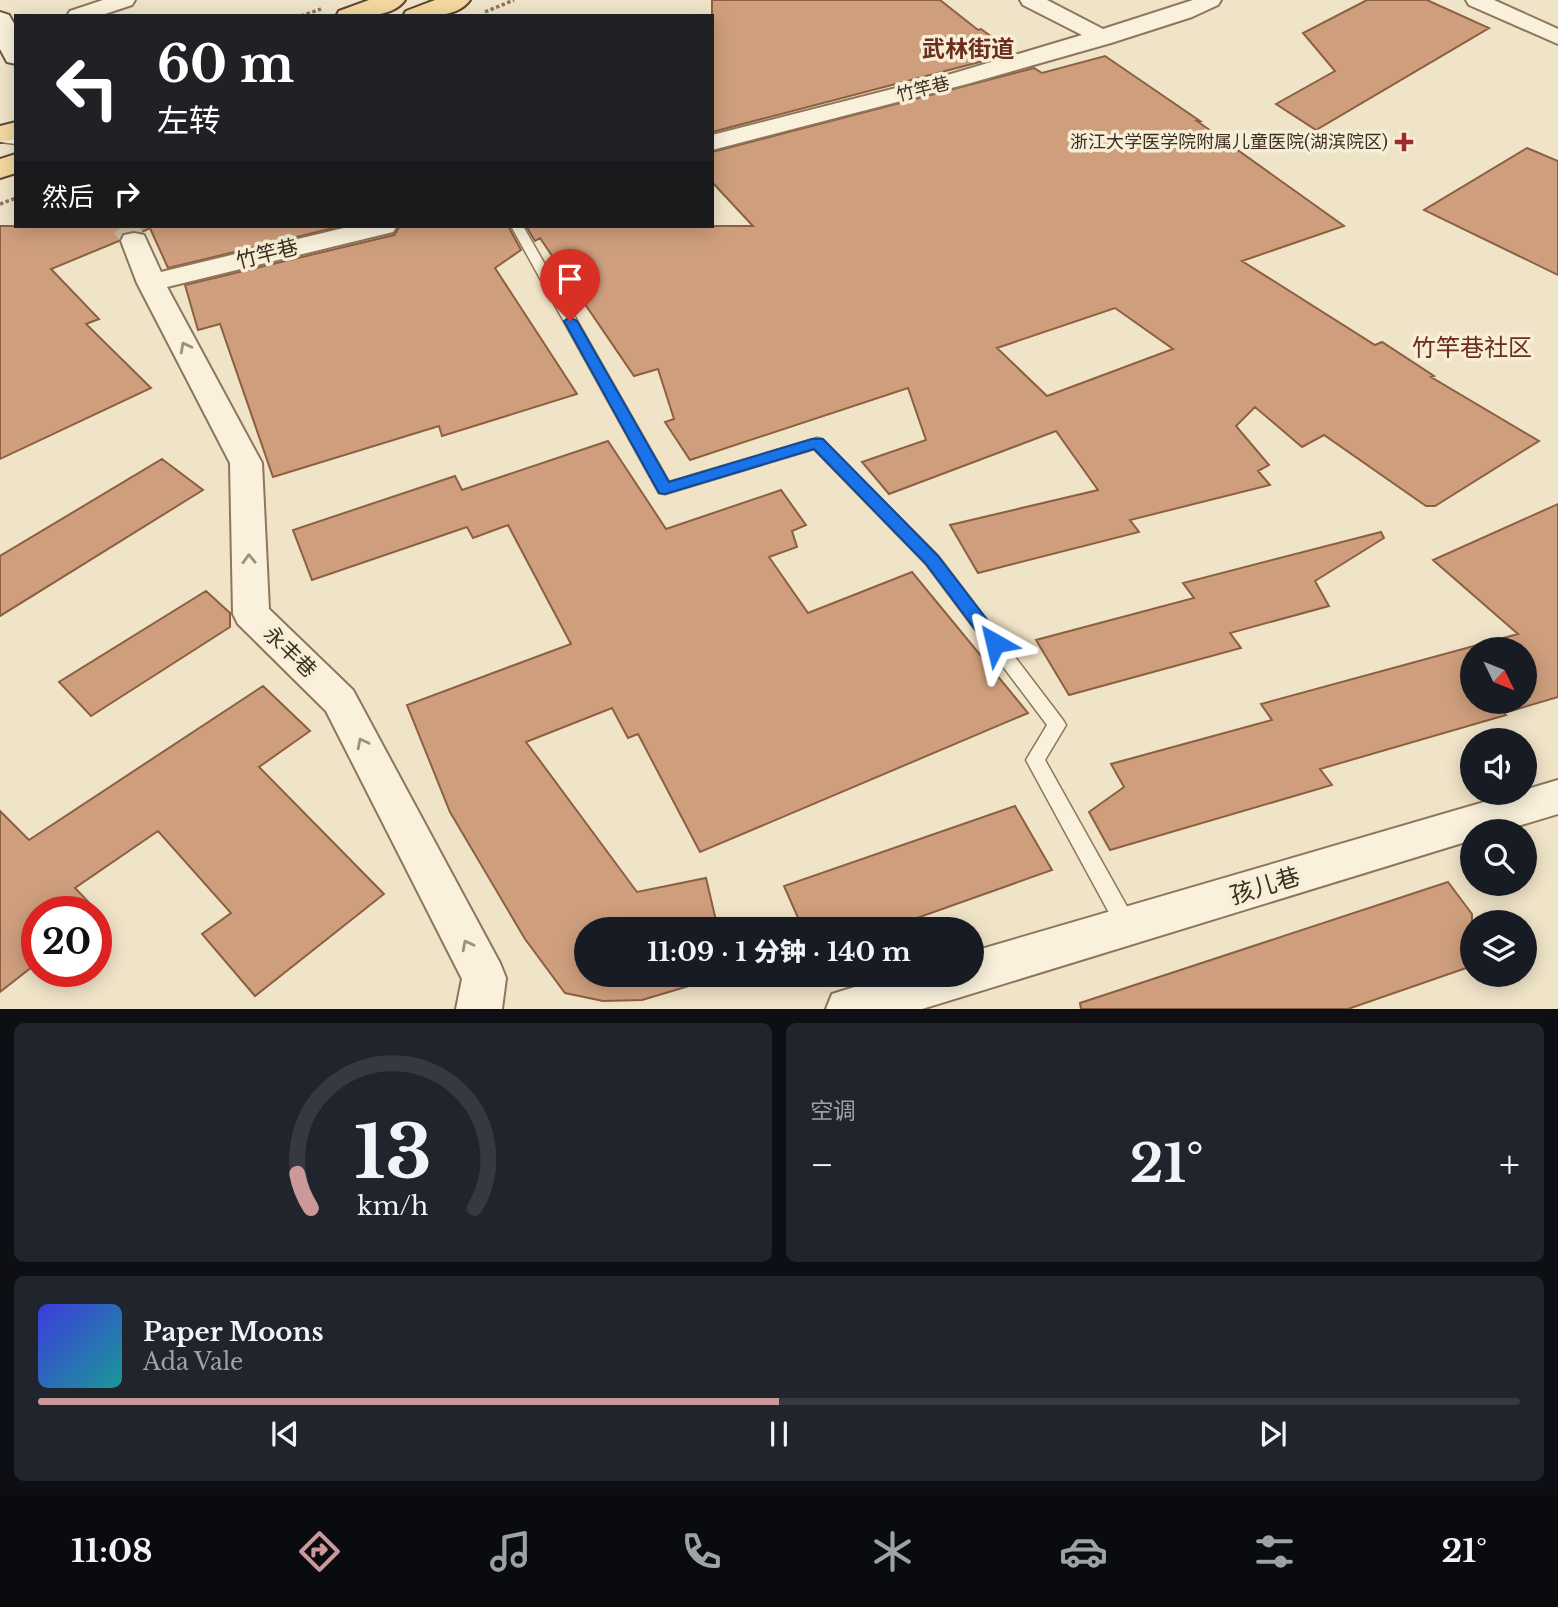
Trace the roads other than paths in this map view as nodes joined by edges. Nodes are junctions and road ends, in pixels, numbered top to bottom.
1 (124, 0) edge
2 (393, 0) edge
3 (458, 0) edge
4 (1031, 0) edge
5 (1210, 0) edge
6 (1477, 0) edge
7 (84, 14) edge
8 (354, 14) edge
9 (420, 14) edge
10 (1558, 37) edge
11 (1103, 38) junction
12 (714, 142) edge
13 (376, 228) edge
14 (518, 228) edge
15 (134, 241) tunnel mouth
16 (151, 283) junction
17 (1558, 797) edge
18 (1128, 928) junction
19 (984, 969) edge
20 (924, 987) edge
21 (479, 1009) edge
22 (848, 1009) edge

1 - 7 street
2 - 8 main road
3 - 9 main road
4 - 11 street
5 - 11 street, 竹竿巷
6 - 10 street
11 - 12 street, 竹竿巷
13 - 16 street, 竹竿巷
14 - 18 lane
15 - 16 street, 永丰巷
21 -> 16 street, 永丰巷
17 - 18 street, 孩儿巷
18 - 19 street, 孩儿巷
20 - 22 street

